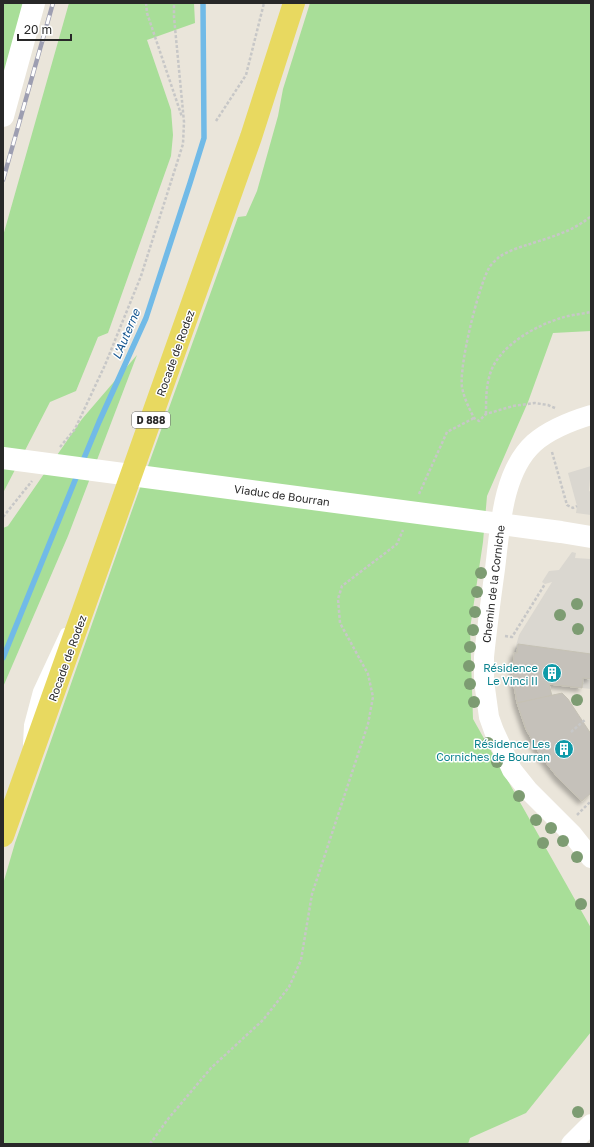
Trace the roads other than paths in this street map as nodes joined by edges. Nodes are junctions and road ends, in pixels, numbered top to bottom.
1 (34, 3) edge
2 (294, 3) edge
3 (3, 116) edge
4 (591, 415) edge
5 (3, 458) edge
6 (591, 538) edge
7 (3, 836) edge
8 (591, 858) edge
9 (591, 1124) edge
10 (570, 1144) edge

1 - 3 main road
2 - 7 main road, Rocade de Rodez / D 888
4 - 8 street, Chemin de la Corniche
5 - 6 main road, Viaduc de Bourran
9 - 10 street

